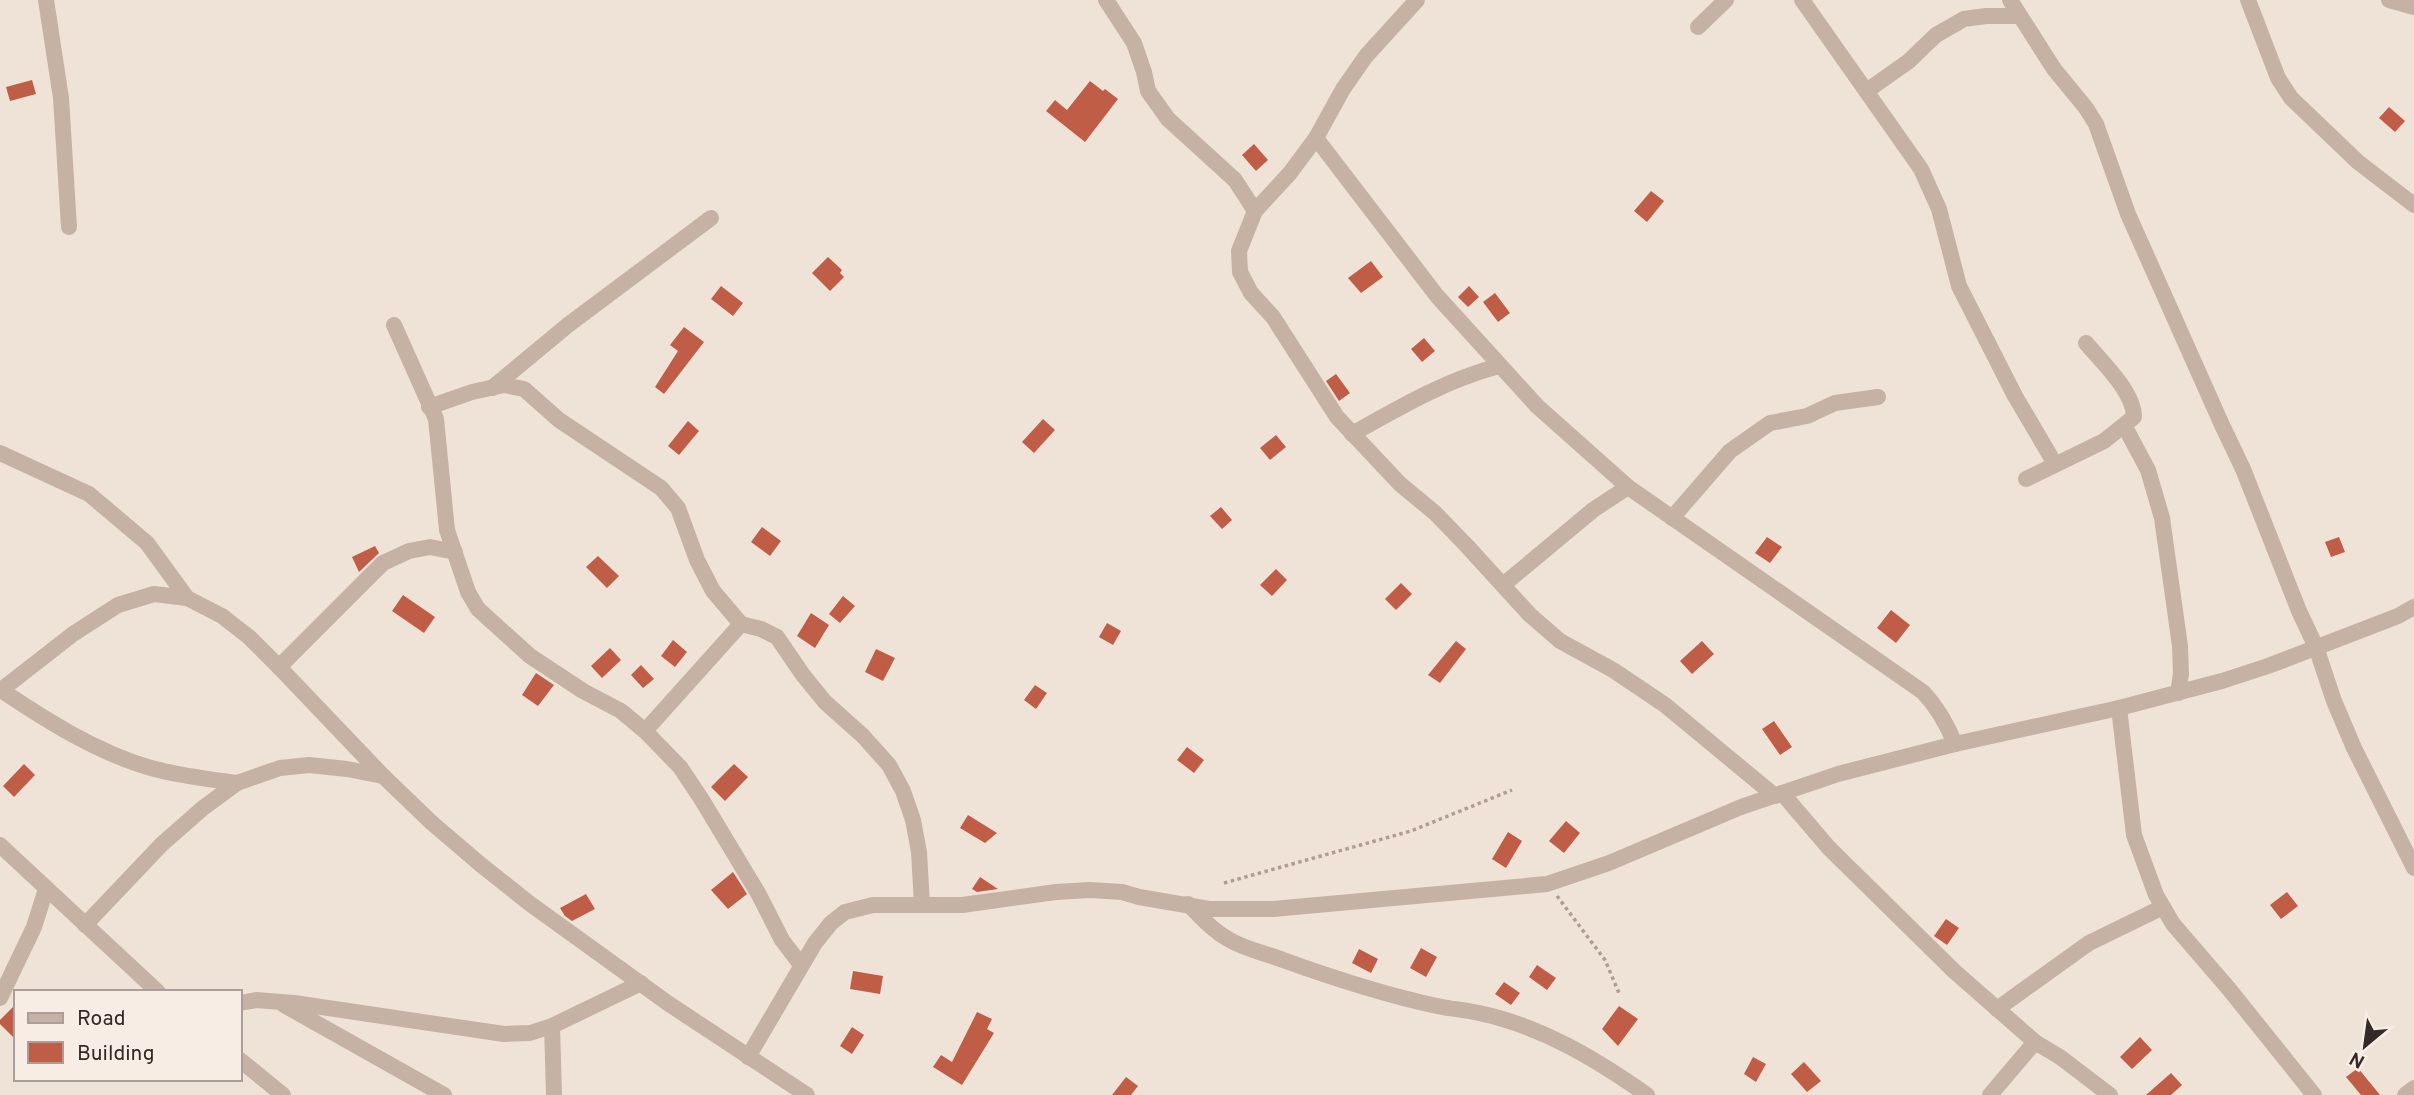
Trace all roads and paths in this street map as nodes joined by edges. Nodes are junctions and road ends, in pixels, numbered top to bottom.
1 (46, 0) edge
2 (1106, 0) edge
3 (1417, 0) edge
4 (1726, 0) edge
5 (1802, 0) edge
6 (2010, 0) edge
7 (2248, 0) edge
8 (2389, 0) edge
9 (2414, 7) edge
10 (2019, 16) junction
11 (1698, 27) dead end
12 (1868, 90) junction
13 (1316, 138) junction
14 (2414, 205) edge
15 (1255, 211) junction
16 (711, 218) dead end
17 (69, 227) dead end
18 (394, 325) dead end
19 (2086, 343) dead end
20 (1499, 366) junction
21 (492, 388) junction
22 (1878, 397) dead end
23 (429, 407) junction
24 (2125, 427) junction
25 (1352, 434) junction
26 (0, 453) edge
27 (2055, 464) junction
28 (2026, 479) dead end
29 (1628, 487) junction
30 (1672, 518) junction
31 (455, 552) junction
32 (1503, 585) junction
33 (187, 598) junction
34 (2414, 607) edge
35 (741, 624) junction
36 (2316, 647) junction
37 (279, 667) junction
38 (1, 691) edge
39 (2178, 693) junction
40 (2119, 708) junction
41 (645, 731) junction
42 (1955, 744) junction
43 (383, 776) junction
44 (237, 783) junction
45 (1512, 790) dead end
46 (1778, 794) junction
47 (0, 845) edge
48 (2412, 859) edge
49 (1224, 883) dead end
50 (1547, 884) junction
51 (46, 889) junction
52 (922, 904) junction
53 (1188, 904) junction
54 (2163, 907) junction
55 (85, 925) junction
56 (801, 965) junction
57 (641, 983) junction
58 (156, 990) edge
59 (1619, 993) dead end
60 (0, 998) edge
61 (278, 1002) junction
62 (242, 1003) edge
63 (1997, 1009) junction
64 (552, 1026) junction
65 (2035, 1042) junction
66 (748, 1057) junction
67 (242, 1062) edge
68 (2414, 1088) edge
69 (283, 1095) edge
70 (444, 1095) edge
71 (554, 1095) edge
72 (807, 1095) edge
73 (1647, 1095) edge
74 (1990, 1095) edge
75 (2110, 1095) edge
76 (2314, 1095) edge
77 (2405, 1095) edge

1 - 17 street
2 - 15 street
3 - 13 street
4 - 11 street
5 - 12 street
6 - 10 street
7 - 14 street
8 - 9 street
10 - 12 street
10 - 36 street
12 - 27 street
13 - 15 street
13 - 20 street
15 - 25 street
16 - 21 street
18 - 23 street
19 - 24 street
20 - 25 street
20 - 29 street
21 - 23 street
21 - 35 street
22 - 30 street
23 - 31 street
24 - 27 street
24 - 39 street
25 - 32 street
26 - 33 street
27 - 28 street
29 - 30 street
29 - 32 street
30 - 42 street
31 - 37 street
31 - 41 street
32 - 46 street
33 - 37 street
33 - 38 street
34 - 36 street
35 - 41 street
35 - 52 street
36 - 39 street
36 - 48 street
37 - 43 street
38 - 44 street
39 - 40 street
40 - 42 street
40 - 54 street
41 - 56 street
42 - 46 street
43 - 44 street
43 - 57 street
44 - 55 street
45 - 49 path
46 - 50 street
46 - 63 street
47 - 51 street
50 - 53 street
50 - 59 path
51 - 55 street
51 - 60 street
52 - 53 street
52 - 56 street
53 - 73 street
54 - 63 street
54 - 76 street
55 - 58 street
56 - 66 street
57 - 64 street
57 - 66 street
61 - 62 street
61 - 64 street
61 - 70 street
63 - 65 street
64 - 71 street
65 - 74 street
65 - 75 street
66 - 72 street
67 - 69 street
68 - 77 street

